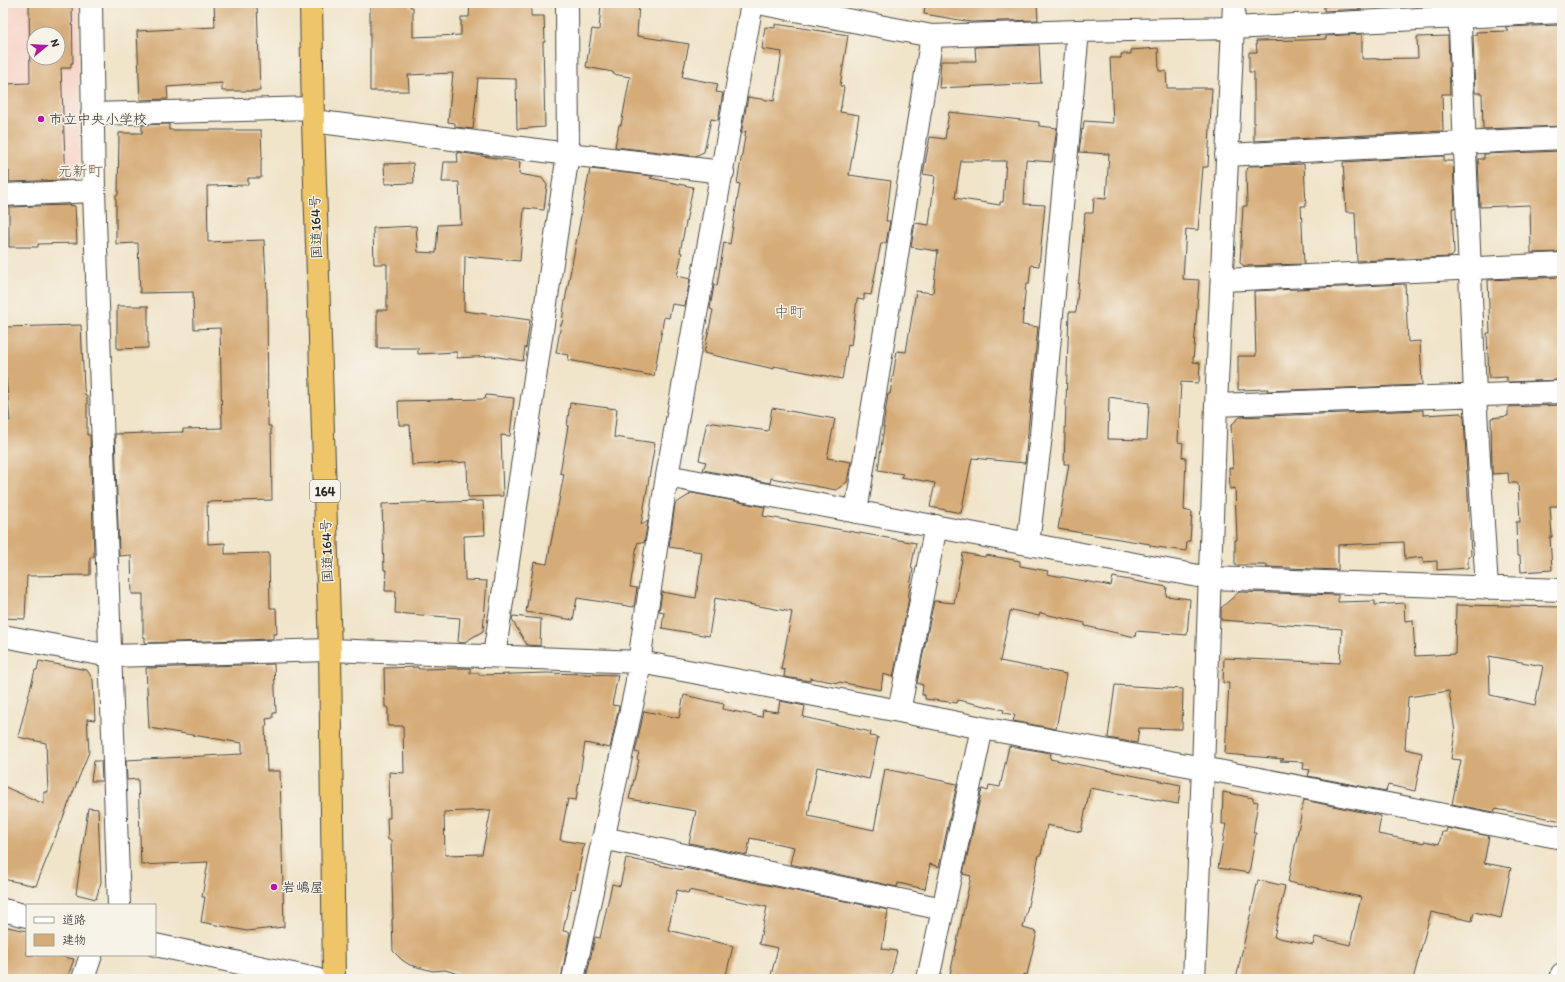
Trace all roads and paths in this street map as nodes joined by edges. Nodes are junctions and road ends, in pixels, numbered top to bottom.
1 (90, 3) edge
2 (311, 3) edge
3 (567, 3) edge
4 (752, 3) edge
5 (758, 3) edge
6 (1234, 3) edge
7 (1459, 10) edge
8 (1562, 12) edge
9 (1233, 28) junction
10 (1078, 31) junction
11 (932, 36) junction
12 (92, 114) junction
13 (312, 114) junction
14 (1562, 138) edge
15 (1464, 143) junction
16 (568, 154) junction
17 (1226, 155) junction
18 (722, 172) junction
19 (94, 191) junction
20 (3, 195) edge
21 (1562, 264) edge
22 (1470, 268) junction
23 (1222, 280) junction
24 (1562, 392) edge
25 (1475, 395) junction
26 (1216, 405) junction
27 (667, 476) junction
28 (856, 512) junction
29 (936, 526) junction
30 (1028, 544) junction
31 (1209, 578) junction
32 (1486, 588) junction
33 (1562, 590) edge
34 (3, 636) edge
35 (330, 650) junction
36 (110, 656) junction
37 (494, 656) junction
38 (640, 662) junction
39 (899, 710) junction
40 (982, 728) junction
41 (1203, 768) junction
42 (603, 838) junction
43 (1562, 838) edge
44 (119, 904) edge
45 (943, 909) junction
46 (3, 910) edge
47 (26, 916) edge
48 (156, 945) edge
49 (91, 956) edge
50 (1562, 974) edge
51 (83, 979) edge
52 (316, 979) edge
53 (334, 979) edge
54 (573, 979) edge
55 (928, 979) edge
56 (1194, 979) edge
57 (1561, 979) edge

1 - 12 street
2 - 13 highway, 国道164号 / 164
3 - 16 street
4 - 18 street
5 - 11 street
6 - 9 street
7 - 8 street
7 - 9 street
7 - 15 street
9 - 10 street
9 - 17 street
10 - 11 street
10 - 30 street
11 - 28 street
12 - 13 street
12 - 19 street
13 - 16 street
13 - 35 highway, 国道164号 / 164
14 - 15 street
15 - 17 street
15 - 22 street
16 - 18 street
16 - 37 street
17 - 23 street
18 - 27 street
19 - 20 street
19 - 36 street
21 - 22 street
22 - 23 street
22 - 25 street
23 - 26 street
24 - 25 street
25 - 26 street
25 - 32 street
26 - 31 street
27 - 28 street
27 - 38 street
28 - 29 street
29 - 30 street
29 - 39 street
30 - 31 street
31 - 32 street
31 - 41 street
32 - 33 street
34 - 36 street
35 - 36 street
35 - 37 street
35 - 53 highway, 国道164号 / 164
36 - 44 street
37 - 38 street
38 - 39 street
38 - 42 street
39 - 40 street
40 - 41 street
40 - 45 street
41 - 43 street
41 - 56 street
42 - 45 street
42 - 54 street
45 - 55 street
46 - 47 street
48 - 52 street
49 - 51 street
50 - 57 street

